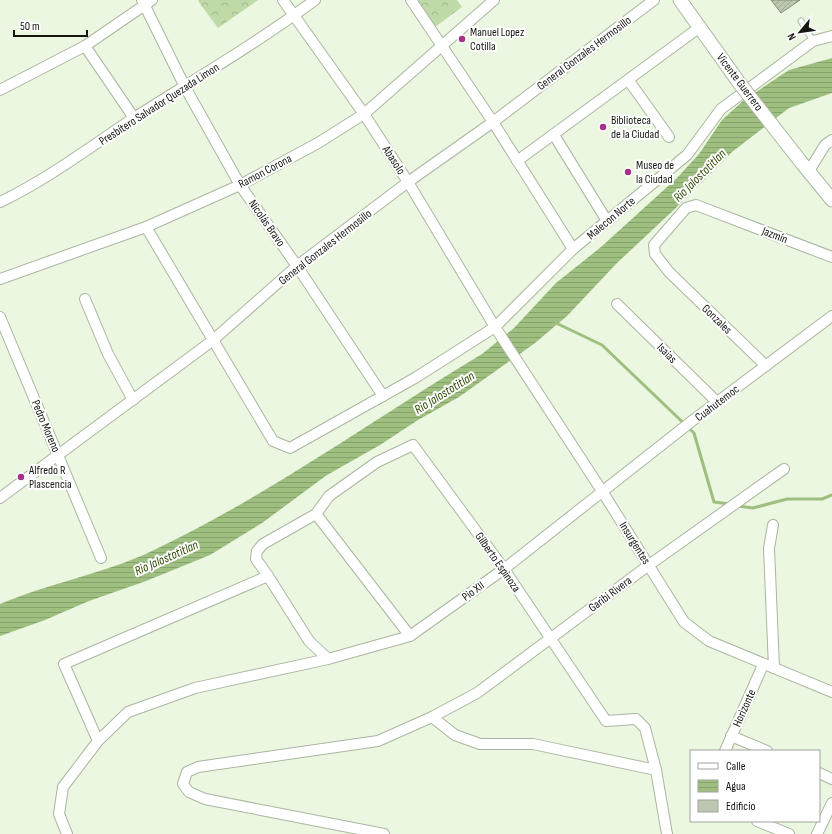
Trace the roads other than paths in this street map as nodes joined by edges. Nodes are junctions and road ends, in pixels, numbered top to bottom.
1 (283, 0) edge
2 (315, 0) edge
3 (411, 0) edge
4 (494, 0) edge
5 (654, 0) edge
6 (680, 0) edge
7 (146, 2) edge
8 (294, 16) junction
9 (801, 21) dead end
10 (700, 27) junction
11 (832, 36) edge
12 (813, 41) junction
13 (442, 45) junction
14 (85, 46) junction
15 (629, 81) junction
16 (184, 87) junction
17 (0, 90) edge
18 (364, 114) junction
19 (134, 118) junction
20 (493, 122) junction
21 (554, 135) junction
22 (669, 137) dead end
23 (832, 140) edge
24 (517, 161) junction
25 (805, 167) junction
26 (408, 182) junction
27 (240, 185) junction
28 (832, 200) edge
29 (0, 202) edge
30 (607, 221) junction
31 (146, 227) junction
32 (573, 249) junction
33 (832, 256) edge
34 (297, 266) junction
35 (668, 272) joint
36 (0, 279) edge
37 (85, 299) dead end
38 (617, 304) dead end
39 (832, 316) edge
40 (0, 317) edge
41 (498, 331) junction
42 (212, 341) junction
43 (766, 366) junction
44 (383, 396) junction
45 (133, 400) junction
46 (717, 402) junction
47 (58, 456) junction
48 (784, 469) dead end
49 (602, 491) junction
50 (0, 498) edge
51 (316, 514) junction
52 (772, 525) dead end
53 (101, 558) dead end
54 (649, 565) junction
55 (504, 568) junction
56 (268, 576) junction
57 (410, 636) junction
58 (550, 639) junction
59 (328, 659) junction
60 (763, 665) junction
61 (774, 668) junction
62 (832, 692) edge
63 (432, 717) junction
64 (731, 736) junction
65 (98, 741) junction
66 (725, 750) edge
67 (765, 750) edge
68 (656, 770) junction
69 (820, 773) edge
70 (832, 779) edge
71 (832, 803) edge
72 (759, 822) edge
73 (67, 834) edge
74 (384, 834) edge
75 (666, 834) edge
76 (789, 834) edge
77 (817, 834) edge

1 - 8 street, Abasolo
2 - 8 street, Presbítero Salvador Quezada Limon
3 - 13 street
4 - 13 street, Ramon Corona
5 - 20 street, General Gonzales Hermosillo
6 - 10 street, Vicente Guerrero
7 - 14 street
7 - 16 street, Nicolás Bravo
8 - 16 street, Presbítero Salvador Quezada Limon
8 - 18 street, Abasolo
9 - 12 lane
10 - 15 street
10 - 25 street, Vicente Guerrero, bridge
11 - 12 street, Malecon Norte
12 - 30 street, Malecon Norte
13 - 18 street, Ramon Corona
13 - 20 street
14 - 17 street
14 - 19 street
15 - 21 street
15 - 22 street
16 - 19 street, Presbítero Salvador Quezada Limon
16 - 27 street, Nicolás Bravo
18 - 26 street, Abasolo
18 - 27 street, Ramon Corona
19 - 29 street, Presbítero Salvador Quezada Limon
20 - 24 street
20 - 26 street, General Gonzales Hermosillo
21 - 24 street
21 - 30 street
23 - 25 street
24 - 32 street
25 - 28 street, Vicente Guerrero
26 - 34 street, General Gonzales Hermosillo
26 - 41 street, Abasolo
27 - 31 street, Ramon Corona
27 - 34 street, Nicolás Bravo
30 - 32 street, Malecon Norte
31 - 36 street, Ramon Corona
31 - 42 street, Malecon Norte
32 - 41 street, Malecon Norte
33 - 35 street, Jazmín
34 - 42 street, General Gonzales Hermosillo
34 - 44 street, Nicolás Bravo
35 - 43 street, Gonzales
37 - 45 street
38 - 46 street, Isaias
39 - 43 street, Cuahutemoc
40 - 47 street, Pedro Moreno
41 - 44 street, Malecon Norte
41 - 49 street, Insurgentes
42 - 44 street, Malecon Norte
42 - 45 street, General Gonzales Hermosillo
43 - 46 street, Cuahutemoc
45 - 47 street, General Gonzales Hermosillo
46 - 49 street, Cuahutemoc
47 - 50 street, General Gonzales Hermosillo
47 - 53 street, Pedro Moreno
48 - 54 street, Garibi Rivera
49 - 54 street, Insurgentes
49 - 55 street, Pio XII
51 - 55 street, Gilberto Espinoza
51 - 56 street
51 - 57 street
52 - 61 street
54 - 58 street, Garibi Rivera
54 - 60 street, Insurgentes
55 - 57 street, Pio XII
55 - 58 street, Gilberto Espinoza
56 - 59 street
56 - 65 street
57 - 59 street, Pio XII
58 - 63 street, Garibi Rivera
58 - 68 street, Gilberto Espinoza
59 - 65 street, Pio XII
60 - 61 street, Insurgentes
60 - 64 street, Horizonte
61 - 62 street, Insurgentes
63 - 68 street
63 - 74 street, Garibi Rivera
64 - 66 street, Horizonte
64 - 67 street
65 - 73 street, Pio XII
68 - 75 street
69 - 70 street
71 - 77 street
72 - 76 street

